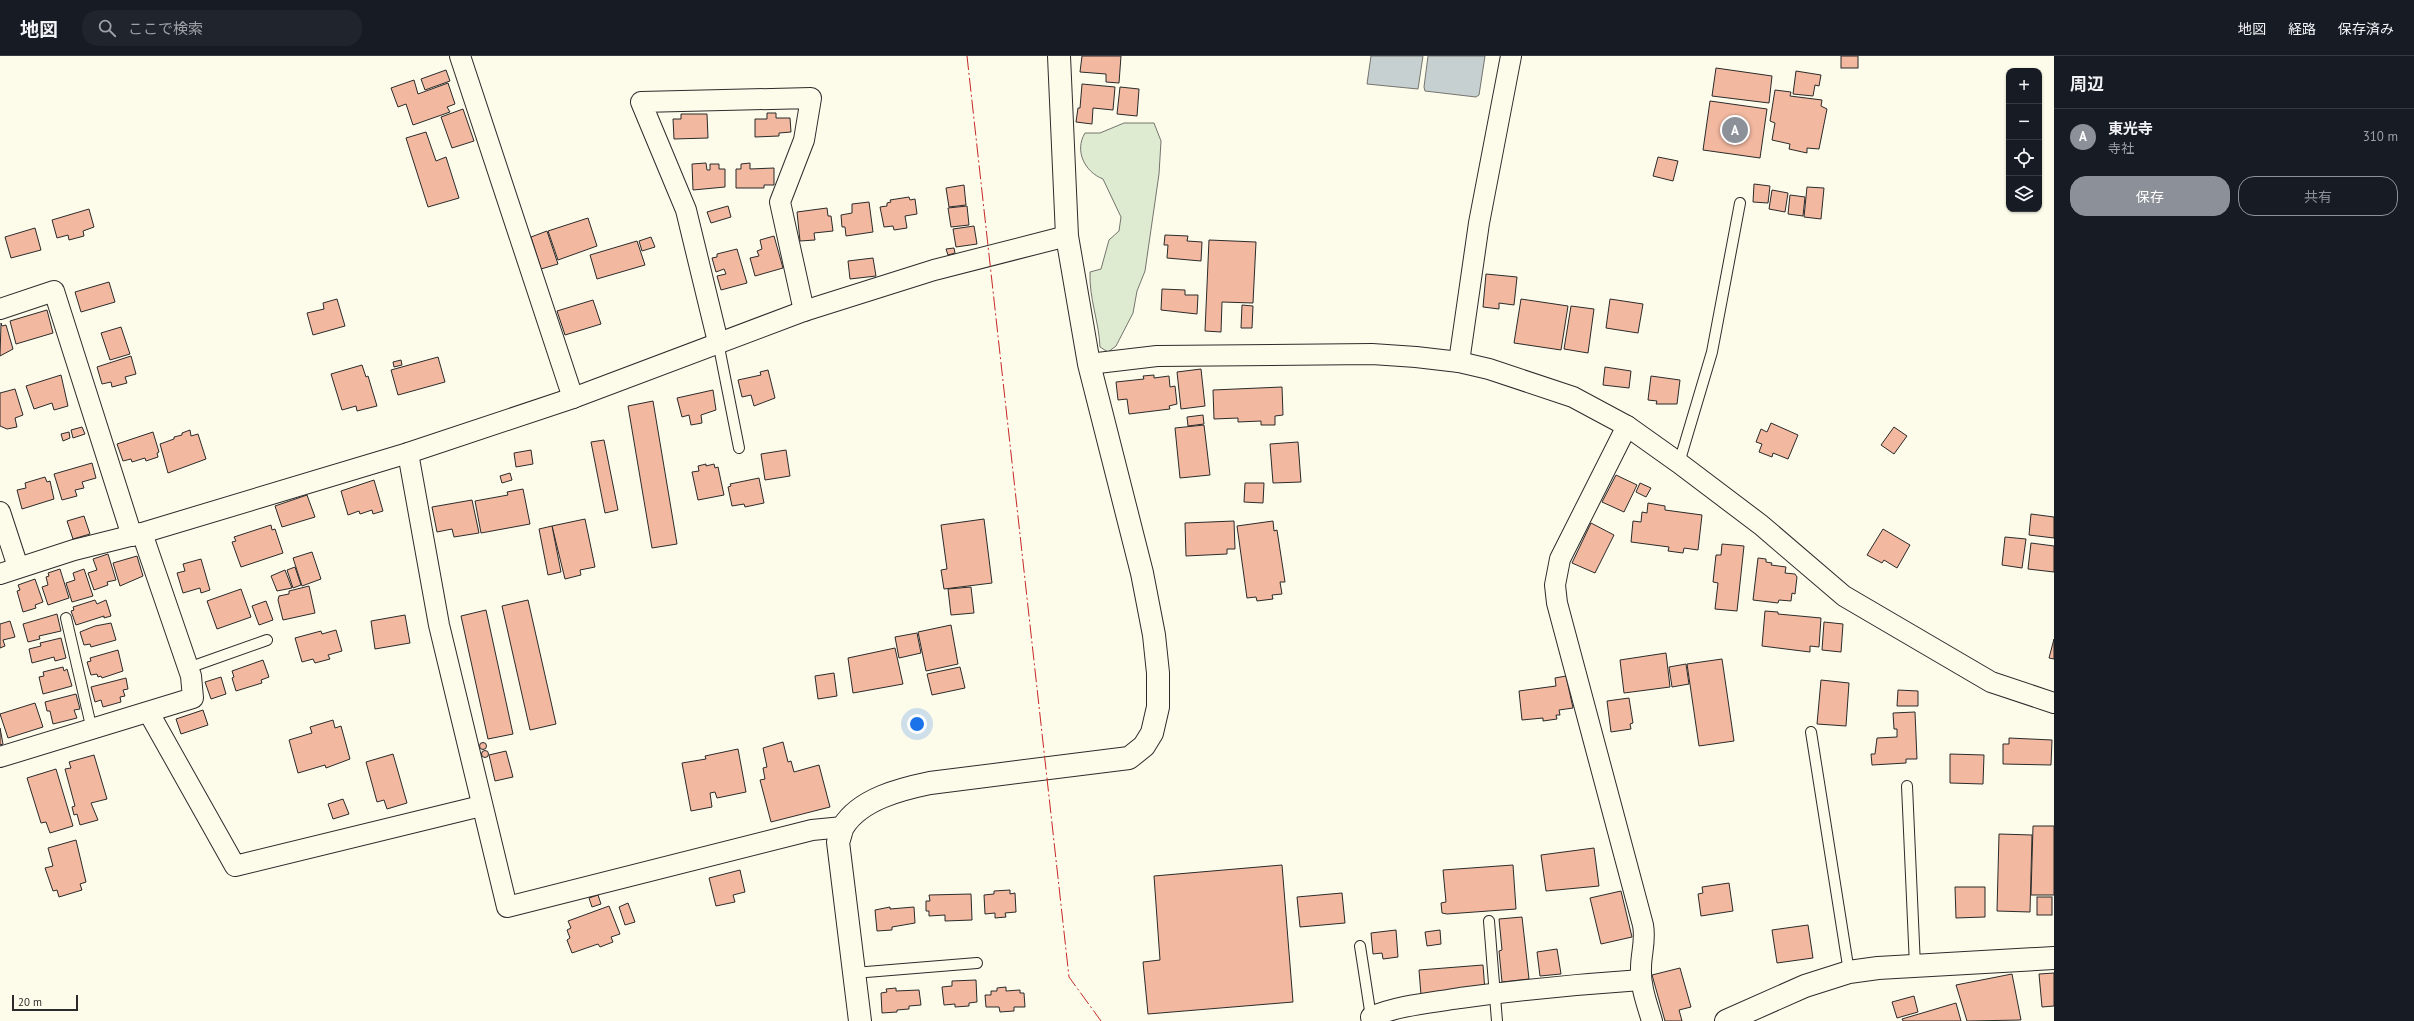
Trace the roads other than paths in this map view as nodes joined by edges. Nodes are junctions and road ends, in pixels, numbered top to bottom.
1 (460, 56) edge
2 (1058, 56) edge
3 (1511, 56) edge
4 (1740, 203) dead end
5 (1067, 236) junction
6 (0, 309) edge
7 (804, 311) junction
8 (718, 342) junction
9 (1460, 362) junction
10 (1089, 364) junction
11 (573, 398) junction
12 (1626, 426) junction
13 (739, 448) dead end
14 (408, 453) junction
15 (1679, 462) junction
16 (0, 512) edge
17 (137, 534) junction
18 (9, 571) edge
19 (66, 618) dead end
20 (267, 640) dead end
21 (188, 668) junction
22 (2054, 703) edge
23 (149, 713) junction
24 (92, 730) junction
25 (1811, 732) dead end
26 (0, 758) edge
27 (1908, 786) dead end
28 (481, 806) junction
29 (843, 827) junction
30 (1488, 921) dead end
31 (1360, 946) dead end
32 (2054, 958) edge
33 (977, 963) dead end
34 (1915, 966) junction
35 (1849, 972) junction
36 (854, 973) junction
37 (1641, 980) junction
38 (1495, 993) junction
39 (1372, 1019) edge
40 (860, 1021) edge
41 (1498, 1021) edge
42 (1652, 1021) edge
43 (1726, 1021) edge

1 - 11 street
2 - 5 street
3 - 9 street
4 - 15 lane
5 - 7 street
5 - 10 street
6 - 17 street
7 - 8 street
7 - 8 street
8 - 11 street
8 - 13 lane
9 - 10 street
9 - 12 street
10 - 29 street
11 - 14 street
12 - 15 street
12 - 37 street
14 - 17 street
14 - 28 street
15 - 22 street
16 - 18 street
17 - 18 street
17 - 21 street
19 - 24 lane
20 - 21 lane
21 - 23 street
23 - 24 street
23 - 28 street
24 - 26 street
25 - 35 lane
27 - 34 lane
28 - 29 street
29 - 36 street
30 - 38 lane
31 - 39 lane
32 - 34 street
33 - 36 lane
34 - 35 street
35 - 43 street
36 - 40 street
37 - 38 street
37 - 42 street
38 - 39 street
38 - 41 lane

